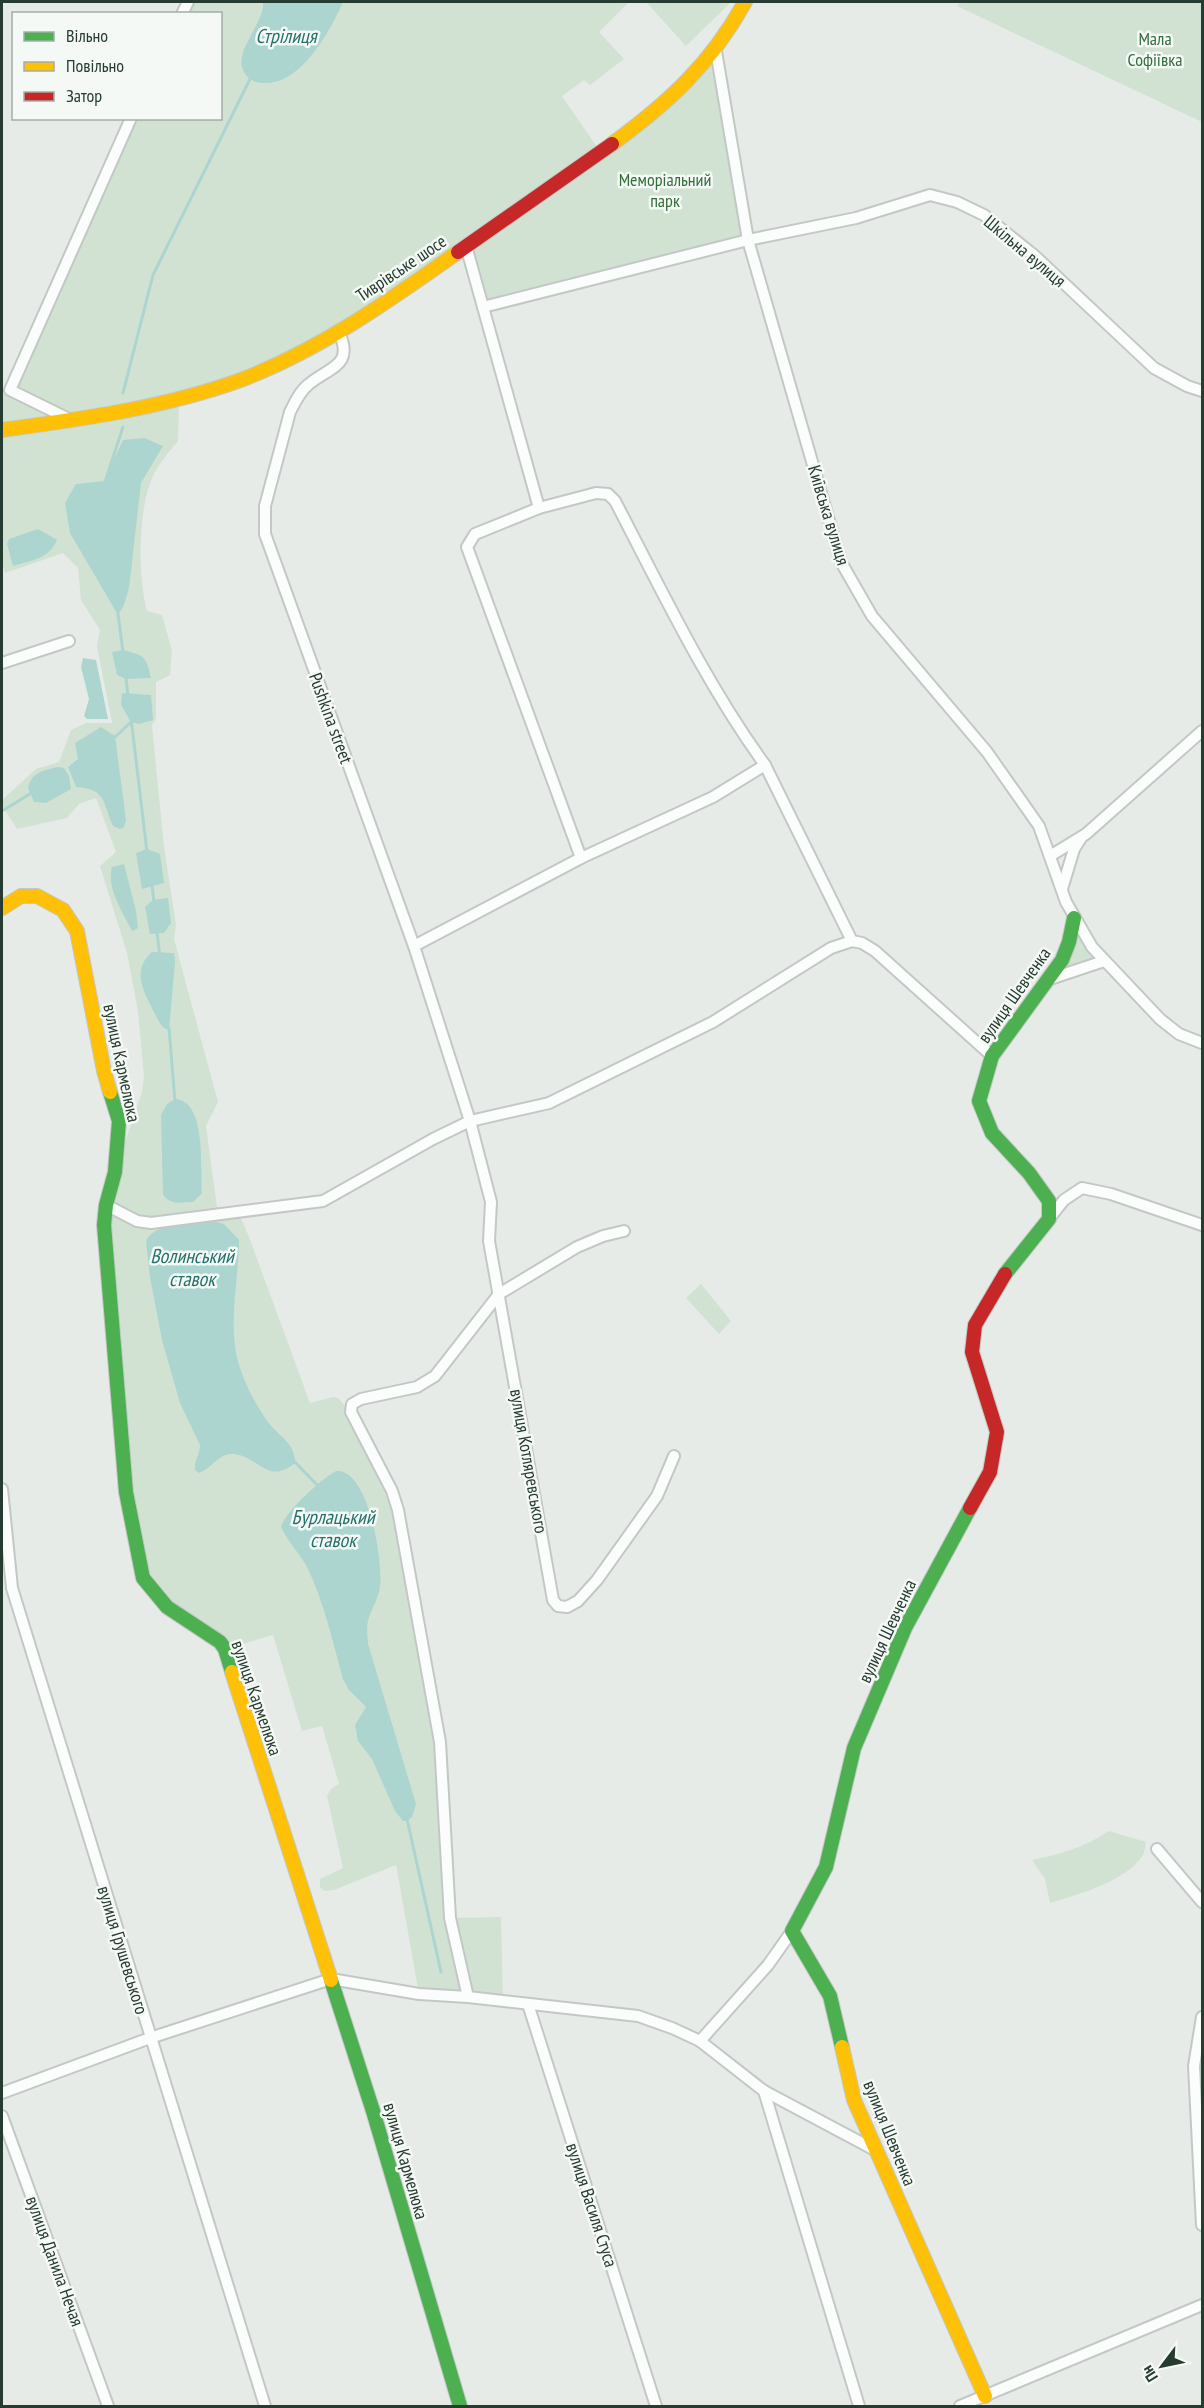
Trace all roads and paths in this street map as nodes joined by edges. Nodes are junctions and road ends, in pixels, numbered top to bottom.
1 (745, 2) edge
2 (716, 51) junction
3 (130, 120) edge
4 (748, 240) junction
5 (466, 246) junction
6 (483, 308) junction
7 (339, 332) junction
8 (1203, 391) edge
9 (71, 420) junction
10 (2, 430) edge
11 (539, 508) junction
12 (69, 641) dead end
13 (2, 663) edge
14 (1203, 731) edge
15 (765, 765) junction
16 (1081, 838) junction
17 (1050, 856) junction
18 (581, 858) junction
19 (1062, 889) junction
20 (2, 908) edge
21 (1074, 918) junction
22 (852, 941) junction
23 (414, 946) junction
24 (1104, 962) junction
25 (1050, 979) junction
26 (1203, 1043) edge
27 (992, 1056) junction
28 (470, 1121) junction
29 (106, 1205) junction
30 (1049, 1219) junction
31 (1203, 1226) edge
32 (624, 1230) dead end
33 (499, 1294) junction
34 (674, 1455) dead end
35 (2, 1489) edge
36 (1157, 1849) dead end
37 (1203, 1902) edge
38 (792, 1931) junction
39 (332, 1979) junction
40 (468, 1997) junction
41 (528, 2004) junction
42 (1203, 2017) edge
43 (150, 2038) junction
44 (700, 2041) junction
45 (764, 2091) junction
46 (2, 2093) edge
47 (2, 2116) edge
48 (875, 2150) junction
49 (1203, 2225) edge
50 (1203, 2305) edge
51 (985, 2396) junction
52 (108, 2406) edge
53 (265, 2406) edge
54 (460, 2406) edge
55 (656, 2406) edge
56 (859, 2406) edge
57 (960, 2406) edge

1 - 2 street, Тиврівське шосе
2 - 4 street, Київська вулиця
2 - 5 street, Тиврівське шосе
3 - 9 street
4 - 6 street, Шкільна вулиця
4 - 8 street, Шкільна вулиця
4 - 17 street, Київська вулиця
5 - 6 street
5 - 7 street, Тиврівське шосе
6 - 11 street
7 - 9 street, Тиврівське шосе
7 - 23 street, Pushkina street
9 - 10 street, Тиврівське шосе
11 - 15 street
11 - 18 street
12 - 13 street
14 - 16 street
15 - 18 street
15 - 22 street
16 - 17 street
16 - 19 street
17 - 19 street, Київська вулиця
18 - 23 street
19 - 21 street, Київська вулиця
20 - 29 street, вулиця Кармелюка
21 - 24 street, Київська вулиця
21 - 25 street, вулиця Шевченка
22 - 27 street
22 - 28 street
23 - 28 street, Pushkina street
24 - 25 street
24 - 26 street, Київська вулиця
25 - 27 street, вулиця Шевченка
27 - 30 street, вулиця Шевченка
28 - 29 street
28 - 33 street, вулиця Котляревського
29 - 39 street, вулиця Кармелюка
30 - 31 street
30 - 38 street, вулиця Шевченка
32 - 33 street
33 - 34 street, вулиця Котляревського
33 - 40 street
35 - 43 street, вулиця Грушевського
36 - 37 street
38 - 44 street
38 - 48 street, вулиця Шевченка
39 - 40 street
39 - 43 street
39 - 54 street, вулиця Кармелюка
40 - 41 street
41 - 44 street
41 - 55 street, вулиця Василя Стуса
42 - 49 street
43 - 46 street
43 - 53 street, вулиця Грушевського
44 - 45 street
45 - 48 street
45 - 56 street
47 - 52 street, вулиця Данила Нечая
48 - 51 street, вулиця Шевченка
50 - 51 street
51 - 57 street

